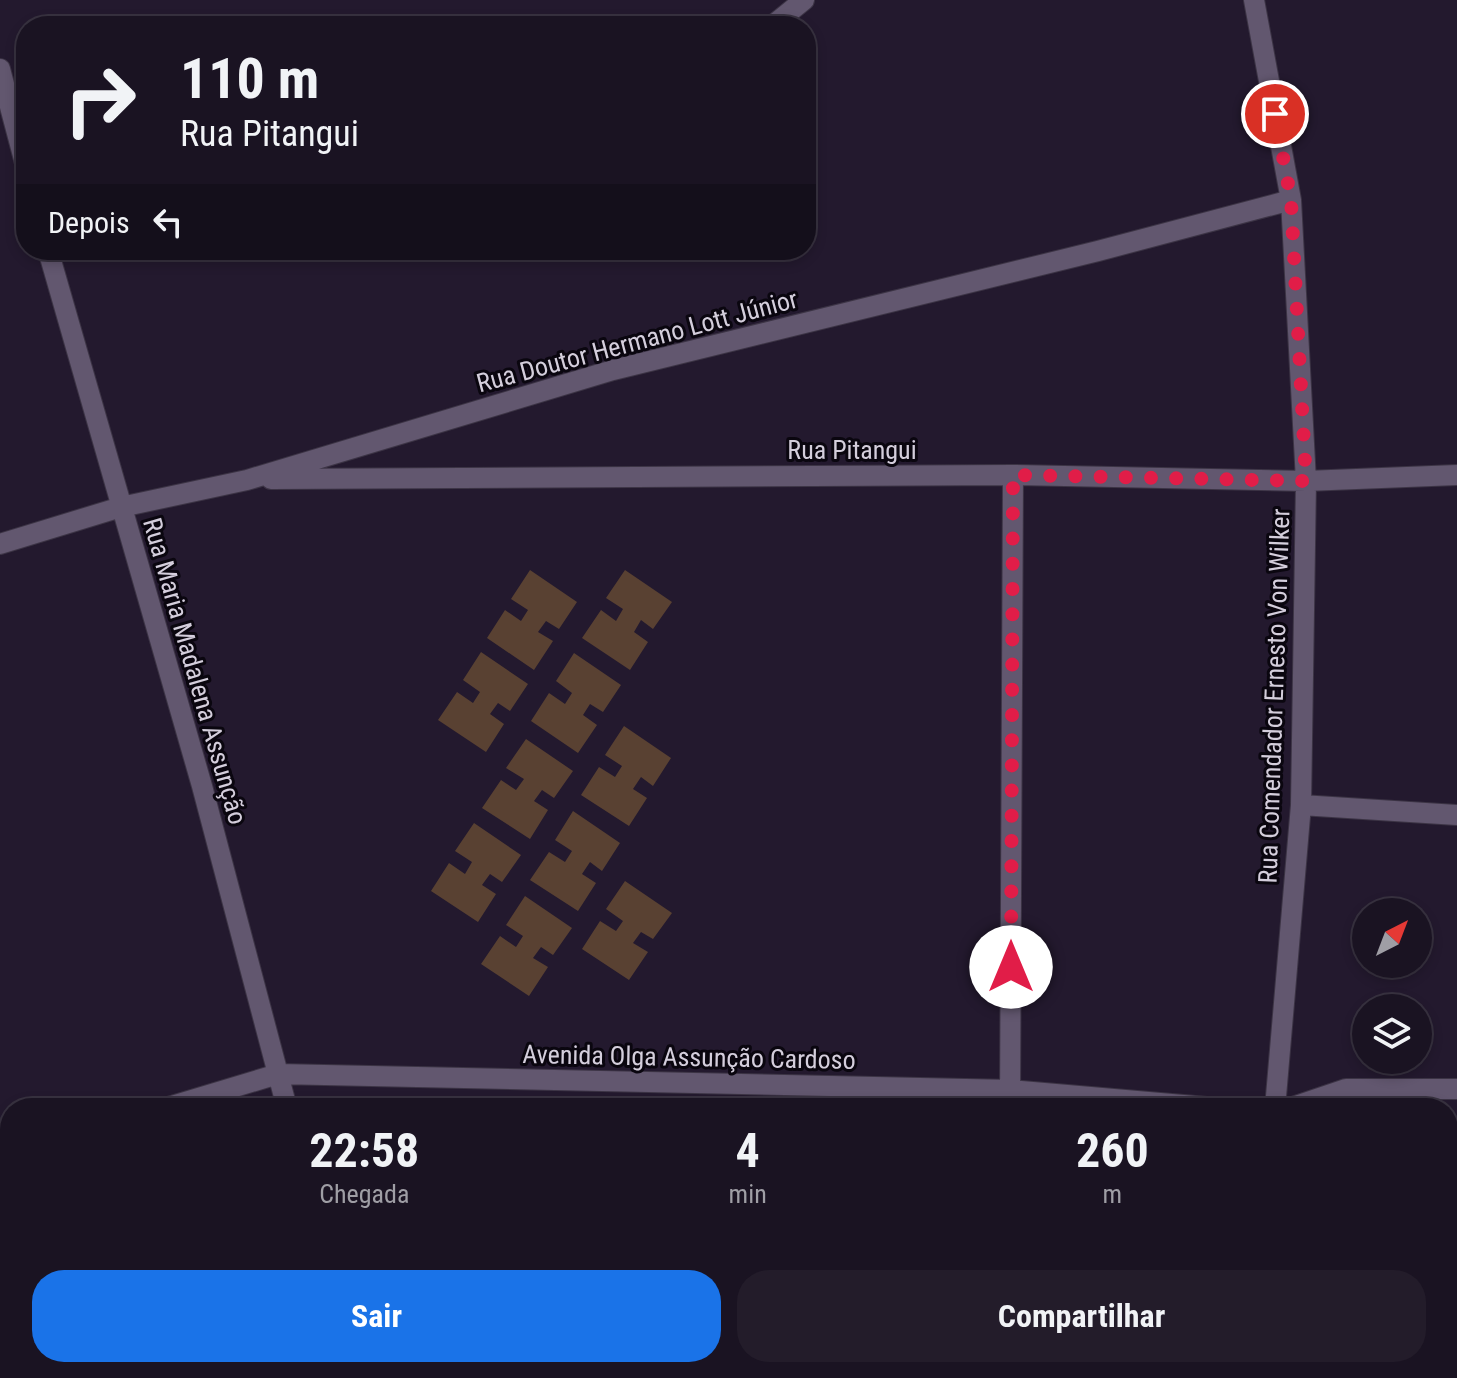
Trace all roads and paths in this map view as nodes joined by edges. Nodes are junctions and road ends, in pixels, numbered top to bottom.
1 (804, 0) edge
2 (1254, 0) edge
3 (784, 16) edge
4 (0, 69) edge
5 (16, 129) edge
6 (1291, 200) junction
7 (53, 260) edge
8 (1013, 475) junction
9 (1457, 475) edge
10 (247, 480) junction
11 (1306, 481) junction
12 (121, 507) junction
13 (0, 544) edge
14 (1301, 805) junction
15 (1457, 815) edge
16 (278, 1074) junction
17 (1457, 1089) edge
18 (198, 1098) edge
19 (284, 1098) edge
20 (981, 1098) edge
21 (1010, 1098) edge
22 (1276, 1098) edge
23 (1319, 1098) edge

1 - 3 street
2 - 6 street, Rua Comendador Ernesto Von Wilker
4 - 5 street
6 - 10 street, Rua Doutor Hermano Lott Júnior
6 - 11 street, Rua Comendador Ernesto Von Wilker
7 - 12 street, Rua Maria Madalena Assunção
8 - 10 street, Rua Pitangui
8 - 11 street, Rua Pitangui
8 - 21 street
9 - 11 street, Rua Pitangui
10 - 12 street, Rua Doutor Hermano Lott Júnior
11 - 14 street, Rua Comendador Ernesto Von Wilker
12 - 13 street, Rua Doutor Hermano Lott Júnior
12 - 16 street, Rua Maria Madalena Assunção
14 - 15 street
14 - 22 street, Rua Comendador Ernesto Von Wilker
16 - 18 street, Avenida Olga Assunção Cardoso
16 - 19 street, Rua Maria Madalena Assunção
16 - 20 street, Avenida Olga Assunção Cardoso
17 - 23 street

